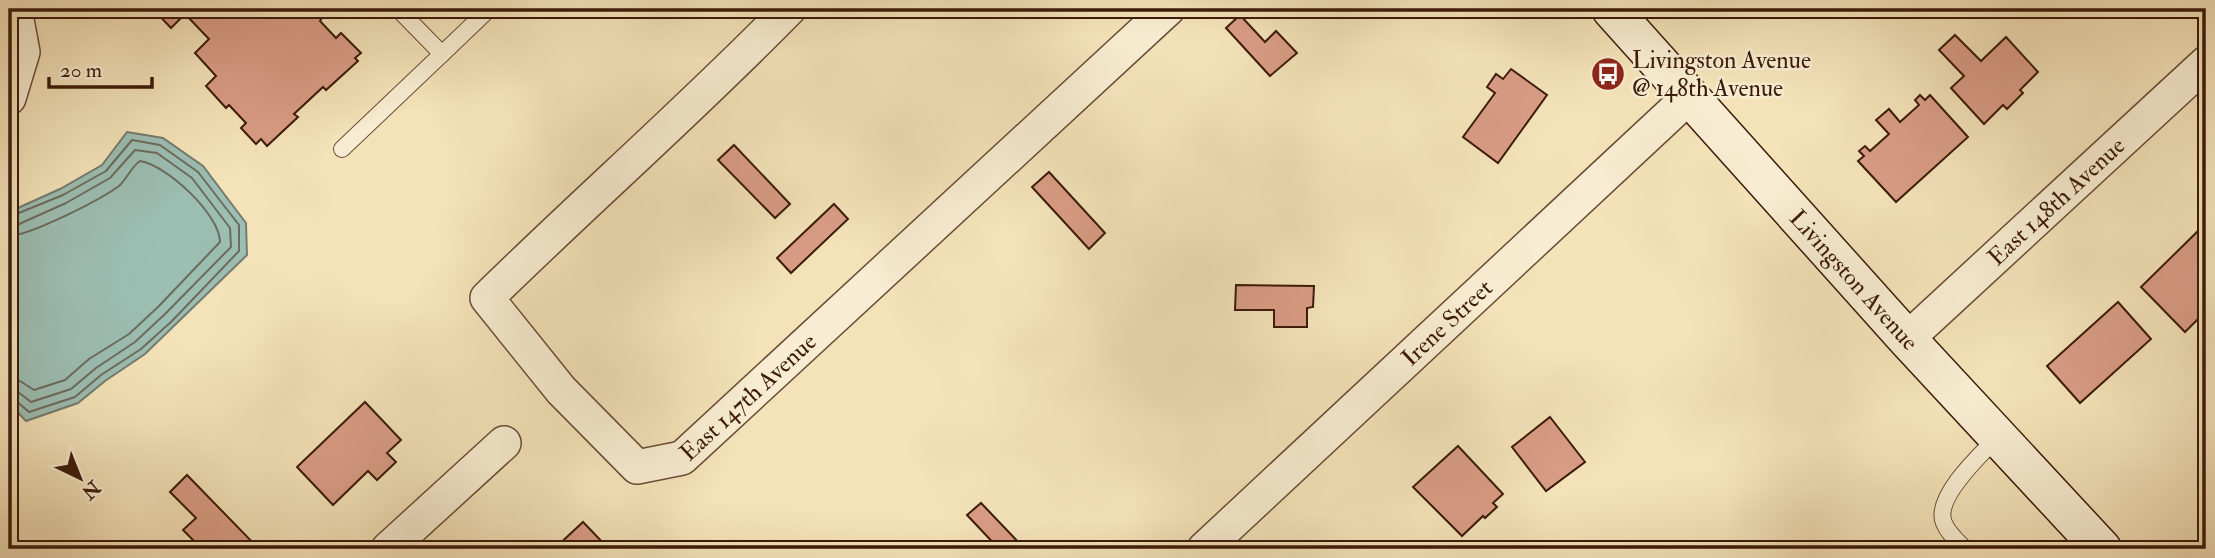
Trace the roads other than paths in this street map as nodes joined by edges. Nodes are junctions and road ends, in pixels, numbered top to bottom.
1 (15, 9) edge
2 (398, 9) edge
3 (489, 9) edge
4 (789, 9) edge
5 (1168, 9) edge
6 (1618, 11) edge
7 (442, 54) junction
8 (2206, 63) edge
9 (1690, 96) junction
10 (9, 98) edge
11 (342, 149) dead end
12 (1908, 339) junction
13 (1998, 437) junction
14 (504, 443) dead end
15 (388, 549) edge
16 (1204, 549) edge
17 (1965, 549) edge
18 (2102, 549) edge

1 - 10 street
2 - 7 lane
3 - 7 lane
4 - 5 street, East 147th Avenue
6 - 9 street, Livingston Avenue
7 - 11 lane
8 - 12 street, East 148th Avenue
9 - 12 street, Livingston Avenue
9 - 16 street, Irene Street
12 - 13 street, Livingston Avenue
13 - 17 lane
13 - 18 street, Livingston Avenue
14 - 15 street

